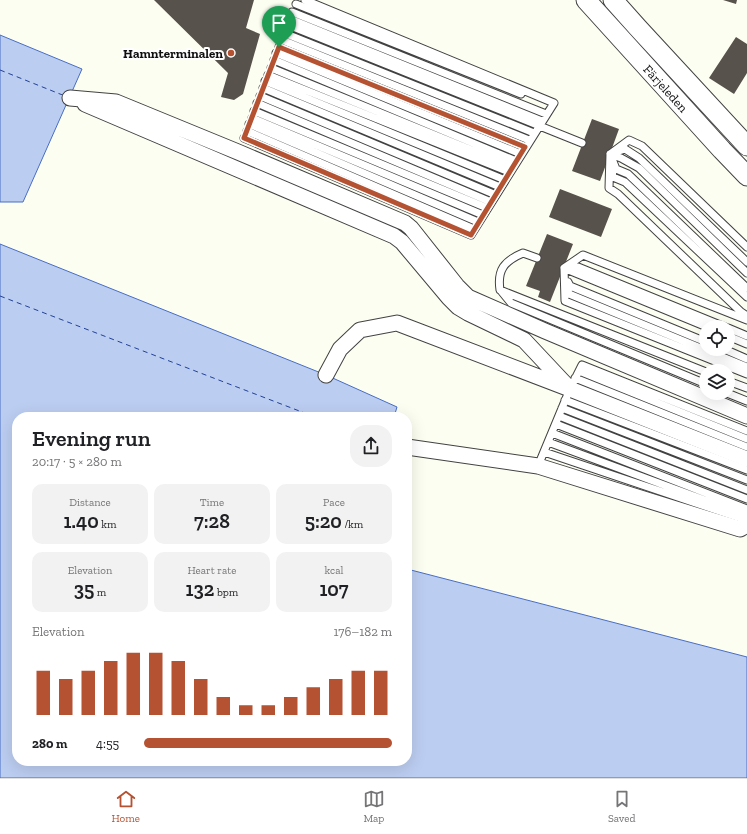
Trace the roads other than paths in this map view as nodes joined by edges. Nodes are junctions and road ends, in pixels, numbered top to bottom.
1 (305, 0) edge
2 (586, 0) edge
3 (613, 0) edge
4 (297, 2) edge
5 (290, 19) junction
6 (284, 32) junction
7 (278, 50) junction
8 (267, 78) junction
9 (258, 100) junction
10 (551, 106) junction
11 (542, 120) junction
12 (249, 124) junction
13 (534, 133) junction
14 (529, 140) junction
15 (582, 143) dead end
16 (747, 146) edge
17 (525, 147) junction
18 (238, 152) junction
19 (520, 154) junction
20 (610, 154) junction
21 (513, 167) junction
22 (747, 176) edge
23 (504, 180) junction
24 (500, 187) junction
25 (496, 194) junction
26 (491, 202) junction
27 (485, 212) junction
28 (474, 229) junction
29 (747, 247) edge
30 (537, 258) dead end
31 (747, 262) edge
32 (564, 268) junction
33 (747, 273) edge
34 (747, 288) edge
35 (500, 290) junction
36 (747, 297) edge
37 (747, 316) edge
38 (708, 320) edge
39 (747, 320) edge
40 (699, 324) edge
41 (735, 331) edge
42 (747, 336) edge
43 (699, 339) edge
44 (735, 339) edge
45 (747, 344) edge
46 (735, 353) edge
47 (747, 358) edge
48 (747, 367) edge
49 (699, 369) edge
50 (578, 371) junction
51 (747, 374) edge
52 (326, 375) dead end
53 (699, 381) edge
54 (735, 384) edge
55 (747, 388) edge
56 (570, 389) junction
57 (735, 396) edge
58 (747, 401) edge
59 (562, 408) junction
60 (559, 416) junction
61 (747, 416) edge
62 (556, 424) junction
63 (747, 431) edge
64 (552, 433) junction
65 (747, 439) edge
66 (548, 442) junction
67 (747, 447) edge
68 (412, 448) edge
69 (544, 452) junction
70 (747, 459) edge
71 (538, 466) junction
72 (747, 470) edge
73 (747, 480) edge
74 (747, 490) edge
75 (747, 499) edge
76 (746, 516) edge

1 - 10 lane
2 - 22 street, Färjeleden
3 - 16 street, Färjeleden
4 - 5 lane
4 - 10 lane
5 - 6 lane
5 - 11 lane
5 - 11 lane
6 - 7 lane
6 - 13 lane
7 - 8 lane
7 - 14 lane
7 - 17 lane
7 - 19 lane
7 - 21 lane
8 - 9 lane
8 - 21 lane
8 - 23 lane
8 - 24 lane
9 - 12 lane
9 - 25 lane
9 - 26 lane
10 - 11 lane
11 - 13 lane
11 - 15 lane
12 - 18 lane
12 - 27 lane
12 - 28 lane
12 - 28 lane
13 - 14 lane
14 - 17 lane
17 - 19 lane
18 - 56 street
18 - 61 street
19 - 21 lane
20 - 29 lane
20 - 31 lane
20 - 33 lane
20 - 34 lane
20 - 36 lane
20 - 37 lane
21 - 23 lane
23 - 24 lane
24 - 25 lane
25 - 26 lane
26 - 27 lane
27 - 28 lane
30 - 35 lane
32 - 38 lane
32 - 39 lane
32 - 40 lane
32 - 43 lane
32 - 48 lane
32 - 51 lane
35 - 49 lane
35 - 53 lane
41 - 42 lane
44 - 45 lane
46 - 47 lane
50 - 56 lane
50 - 63 lane
50 - 65 lane
52 - 56 street
54 - 55 lane
56 - 59 lane
56 - 67 lane
56 - 70 street
56 - 72 lane
57 - 58 lane
59 - 60 lane
59 - 73 lane
60 - 62 lane
60 - 74 lane
62 - 64 lane
62 - 75 lane
64 - 66 lane
64 - 76 lane
66 - 69 lane
66 - 76 lane
68 - 71 street
69 - 71 lane
69 - 76 lane
71 - 76 street

